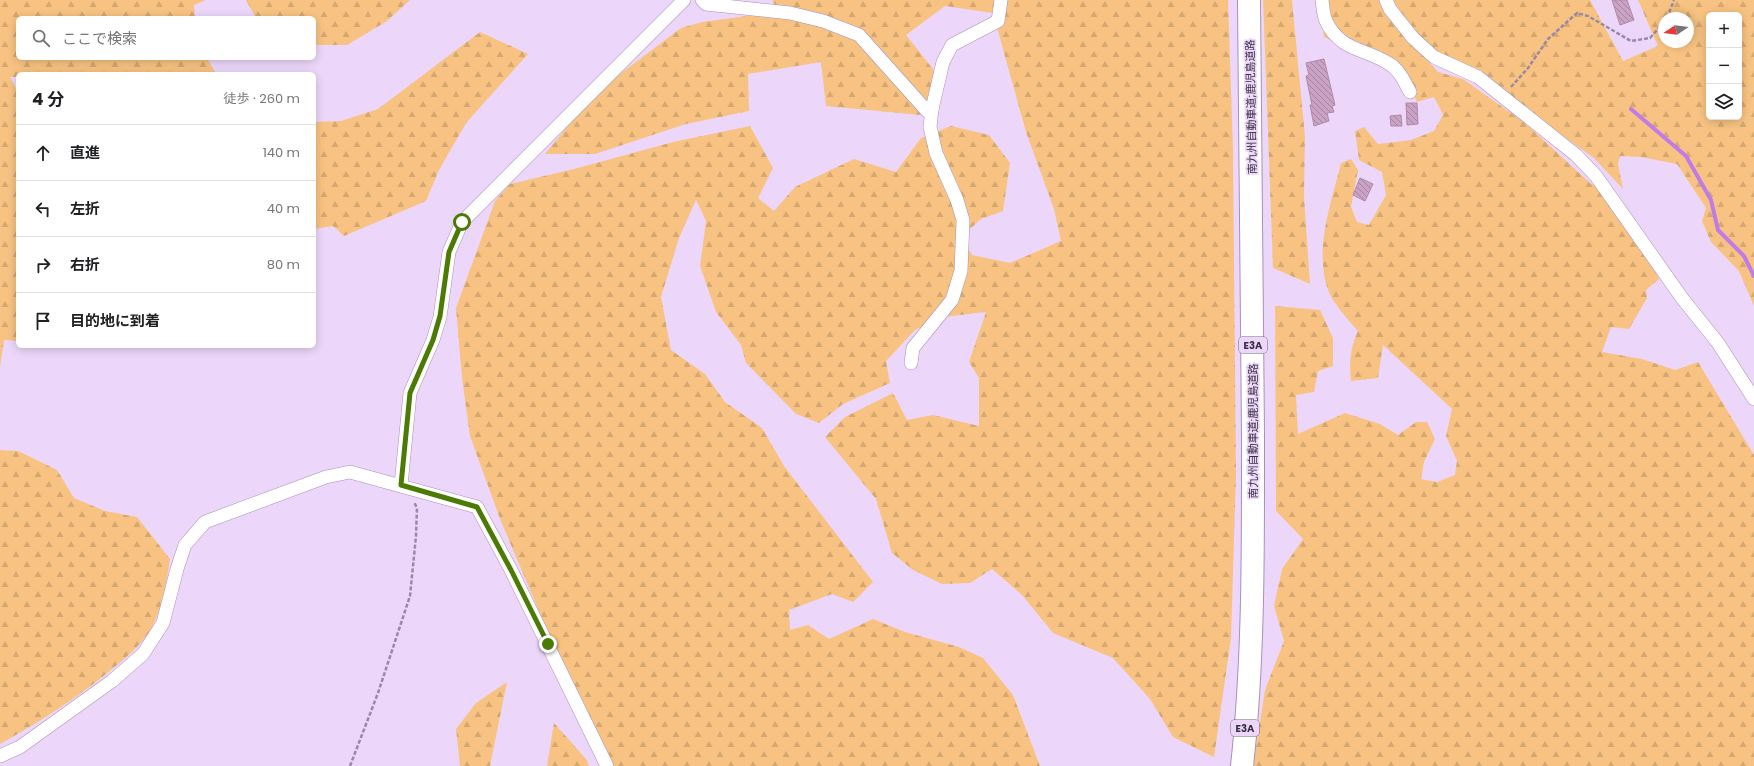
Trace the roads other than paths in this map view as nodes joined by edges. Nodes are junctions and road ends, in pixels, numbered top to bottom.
1 (684, 0) edge
2 (702, 0) edge
3 (1001, 0) edge
4 (1249, 0) edge
5 (1322, 0) edge
6 (1386, 0) edge
7 (1410, 92) dead end
8 (932, 109) junction
9 (910, 363) dead end
10 (1754, 399) edge
11 (403, 485) junction
12 (0, 756) edge
13 (607, 766) edge
14 (1242, 766) edge

1 - 11 street
2 - 8 street
3 - 8 street
4 - 14 highway, 南九州自動車道;鹿児島道路 / E3A
5 - 7 street
6 - 10 street
8 - 9 street
11 - 12 street
11 - 13 street

